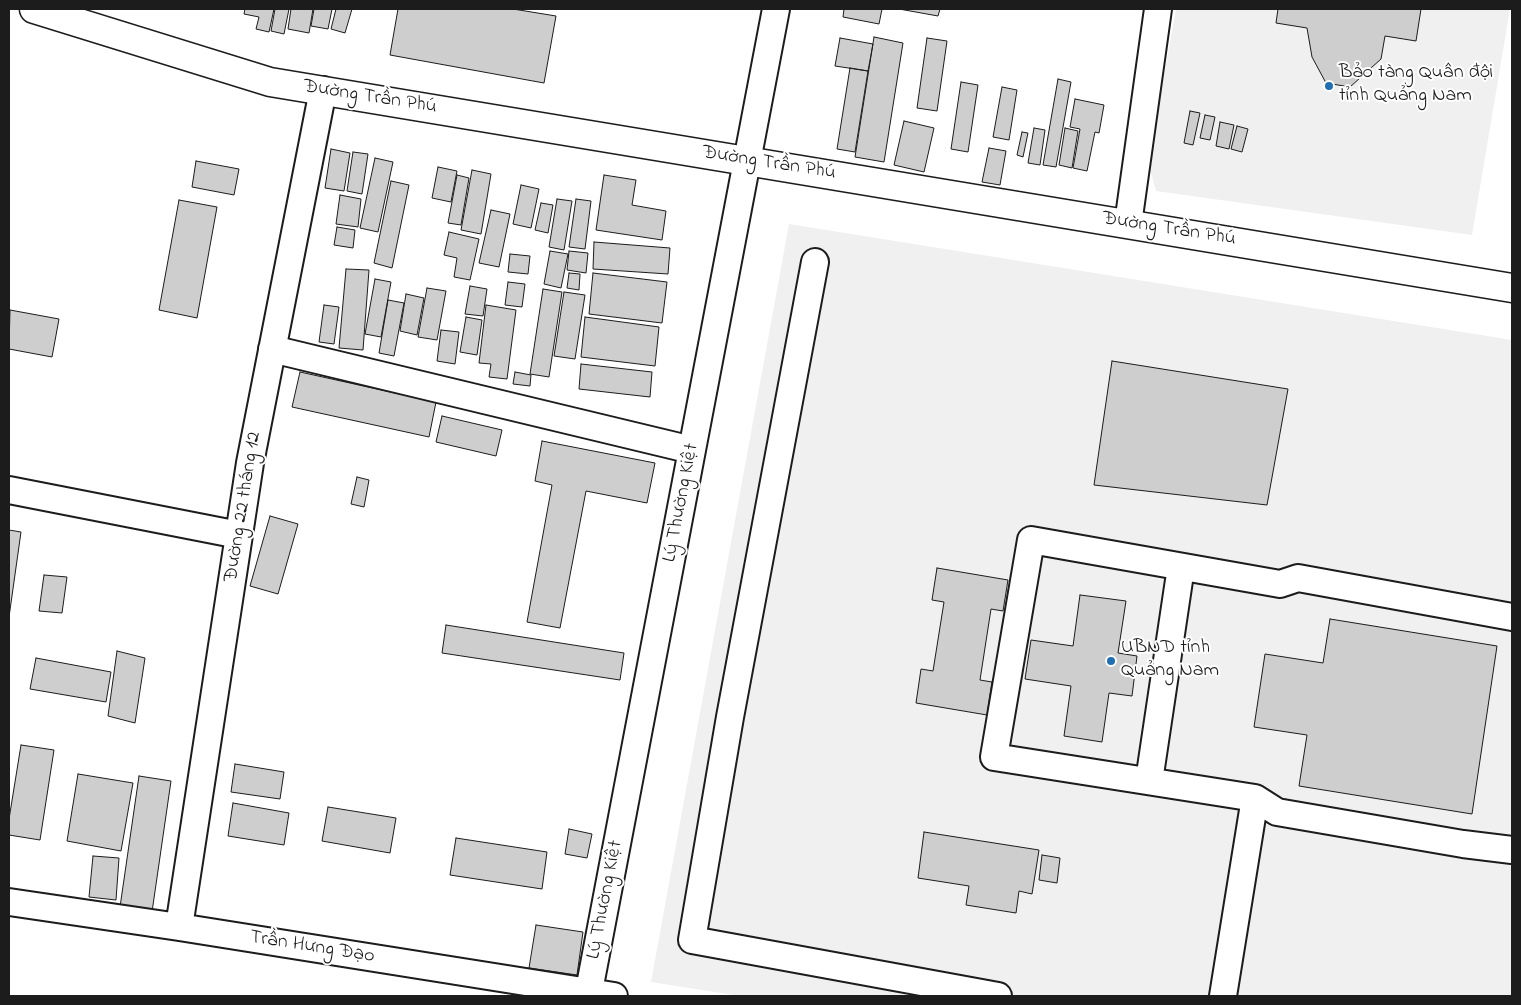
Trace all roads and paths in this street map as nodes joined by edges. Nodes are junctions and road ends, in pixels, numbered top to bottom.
1 (34, 9) edge
2 (776, 9) edge
3 (1158, 9) edge
4 (323, 90) junction
5 (748, 160) junction
6 (1128, 224) junction
7 (815, 262) dead end
8 (1512, 288) edge
9 (272, 349) junction
10 (692, 450) junction
11 (9, 490) edge
12 (239, 535) junction
13 (1181, 567) junction
14 (1512, 617) edge
15 (1149, 782) junction
16 (1255, 798) junction
17 (1512, 850) edge
18 (9, 902) edge
19 (179, 927) junction
20 (589, 994) edge
21 (614, 996) edge
22 (998, 996) edge
23 (1223, 996) edge

1 - 4 main road, Đường Trần Phú
2 - 5 street, Lý Thường Kiệt
3 - 6 street
4 - 5 main road, Đường Trần Phú
4 - 9 street, Đường 22 tháng 12
5 - 6 main road, Đường Trần Phú
5 - 10 street, Lý Thường Kiệt
6 - 8 main road, Đường Trần Phú
7 - 22 street
9 - 10 street
9 - 12 street, Đường 22 tháng 12
10 - 20 street, Lý Thường Kiệt
11 - 12 street
12 - 19 street, Đường 22 tháng 12
13 - 14 street
13 - 15 street
13 - 15 street
15 - 16 street
16 - 17 street
16 - 23 street
18 - 19 street, Trần Hưng Đạo
19 - 20 street, Trần Hưng Đạo
20 - 21 street, Trần Hưng Đạo

